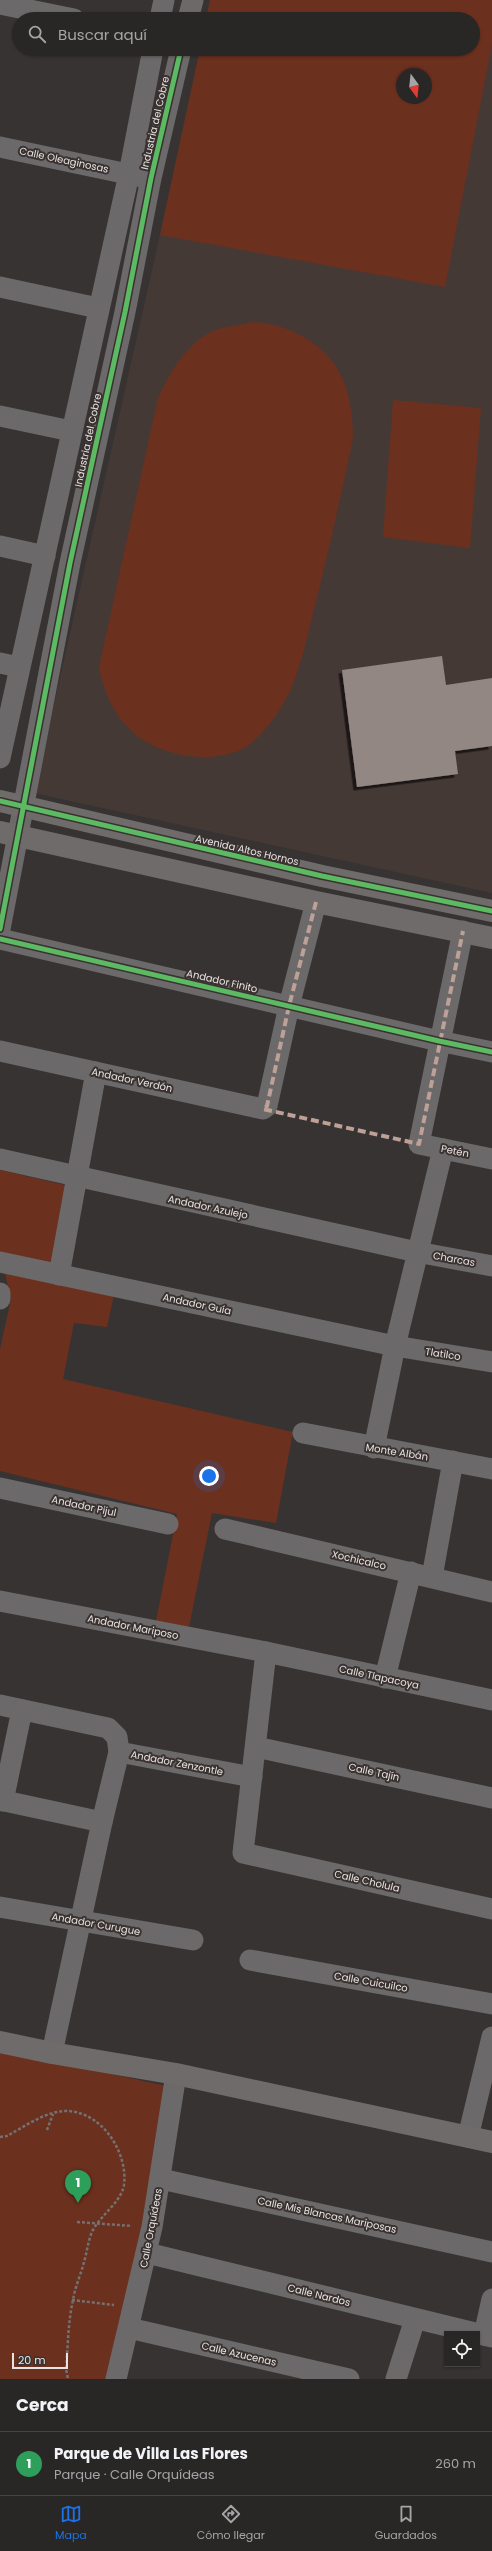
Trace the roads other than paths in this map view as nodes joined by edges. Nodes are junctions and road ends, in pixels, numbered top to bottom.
1 (164, 0) edge
2 (193, 0) edge
3 (0, 4) edge
4 (39, 12) edge
5 (161, 12) edge
6 (190, 12) edge
7 (153, 56) edge
8 (180, 56) edge
9 (0, 147) edge
10 (129, 174) junction
11 (151, 178) junction
12 (0, 287) edge
13 (98, 308) junction
14 (0, 416) edge
15 (71, 431) junction
16 (0, 546) edge
17 (45, 556) junction
18 (10, 665) edge
19 (0, 758) edge
20 (0, 802) edge
21 (23, 807) junction
22 (10, 834) edge
23 (316, 902) junction
24 (492, 911) edge
25 (0, 929) edge
26 (463, 931) junction
27 (492, 938) edge
28 (0, 940) edge
29 (289, 1006) junction
30 (439, 1041) junction
31 (0, 1051) edge
32 (492, 1052) edge
33 (96, 1072) junction
34 (444, 1149) junction
35 (492, 1158) edge
36 (0, 1160) edge
37 (75, 1177) junction
38 (417, 1252) junction
39 (0, 1262) edge
40 (492, 1266) edge
41 (59, 1275) junction
42 (0, 1293) edge
43 (0, 1299) edge
44 (395, 1346) junction
45 (492, 1362) edge
46 (303, 1433) dead end
47 (374, 1448) junction
48 (453, 1461) junction
49 (492, 1469) edge
50 (0, 1488) edge
51 (168, 1524) dead end
52 (225, 1529) dead end
53 (411, 1572) junction
54 (432, 1577) junction
55 (492, 1592) edge
56 (0, 1601) edge
57 (266, 1652) junction
58 (386, 1678) junction
59 (492, 1700) edge
60 (0, 1705) edge
61 (22, 1710) junction
62 (256, 1747) junction
63 (119, 1752) junction
64 (252, 1777) junction
65 (492, 1798) edge
66 (2, 1800) edge
67 (102, 1822) junction
68 (0, 1907) edge
69 (492, 1909) edge
70 (80, 1922) junction
71 (193, 1940) dead end
72 (250, 1960) dead end
73 (492, 2004) edge
74 (492, 2037) edge
75 (0, 2042) edge
76 (52, 2053) junction
77 (176, 2074) junction
78 (468, 2137) junction
79 (492, 2142) edge
80 (161, 2179) junction
81 (492, 2252) edge
82 (147, 2253) junction
83 (492, 2299) edge
84 (415, 2319) junction
85 (129, 2328) junction
86 (488, 2336) edge
87 (116, 2379) edge
88 (349, 2379) edge
89 (396, 2379) edge

1 - 5 street
2 - 6 street
3 - 4 street
7 - 10 street, Industria del Cobre
8 - 11 street, Industria del Cobre
9 - 10 street, Calle Oleaginosas
10 - 11 street, Calle Oleaginosas
10 - 13 street, Industria del Cobre
11 - 21 street, Industria del Cobre
12 - 13 street
13 - 15 street, Industria del Cobre
14 - 15 street
15 - 17 street, Industria del Cobre
16 - 17 street
17 - 18 street, Industria del Cobre
18 - 19 street, Industria del Cobre
20 - 21 street, Avenida Altos Hornos
21 - 22 street, Industria del Cobre
21 - 24 street, Avenida Altos Hornos
22 - 23 street
22 - 25 street, Industria del Cobre
23 - 26 street
23 - 29 street
26 - 27 street
26 - 30 street
28 - 29 street, Andador Finito
29 - 30 street, Andador Finito
29 - 33 street, Andador Verdón
30 - 32 street, Andador Finito
30 - 34 street, Petén
31 - 33 street, Andador Verdón
33 - 37 street
34 - 35 street, Petén
34 - 38 street
36 - 37 street, Andador Azulejo
37 - 38 street, Andador Azulejo
37 - 41 street
38 - 40 street, Charcas
38 - 44 street
39 - 41 street, Andador Guía
41 - 44 street, Andador Guía
42 - 43 street
44 - 45 street, Tlatilco
44 - 47 street
46 - 47 street, Monte Albán
47 - 48 street, Monte Albán
48 - 49 street, Monte Albán
48 - 54 street
50 - 51 street, Andador Pijul
52 - 53 street, Xochicalco
53 - 54 street, Xochicalco
53 - 58 street
54 - 55 street, Xochicalco
56 - 57 street, Andador Mariposo
57 - 58 street, Calle Tlapacoya
57 - 62 street
58 - 59 street, Calle Tlapacoya
60 - 61 street, Andador Zenzontle
61 - 63 street, Andador Zenzontle
61 - 66 street
62 - 64 street
62 - 65 street, Calle Tajín
63 - 64 street, Andador Zenzontle
63 - 67 street
64 - 69 street, Calle Cholula
66 - 67 street
67 - 70 street
68 - 70 street, Andador Curugue
70 - 71 street, Andador Curugue
70 - 76 street
72 - 73 street, Calle Cuicuilco
74 - 78 street
75 - 76 street
76 - 77 street
77 - 78 street
77 - 80 street, Calle Orquídeas
78 - 79 street
80 - 81 street, Calle Mis Blancas Mariposas
80 - 82 street, Calle Orquídeas
82 - 84 street, Calle Nardos
82 - 85 street, Calle Orquídeas
83 - 86 street
84 - 86 street, Calle Nardos
84 - 89 street
85 - 87 street, Calle Orquídeas
85 - 88 street, Calle Azucenas

